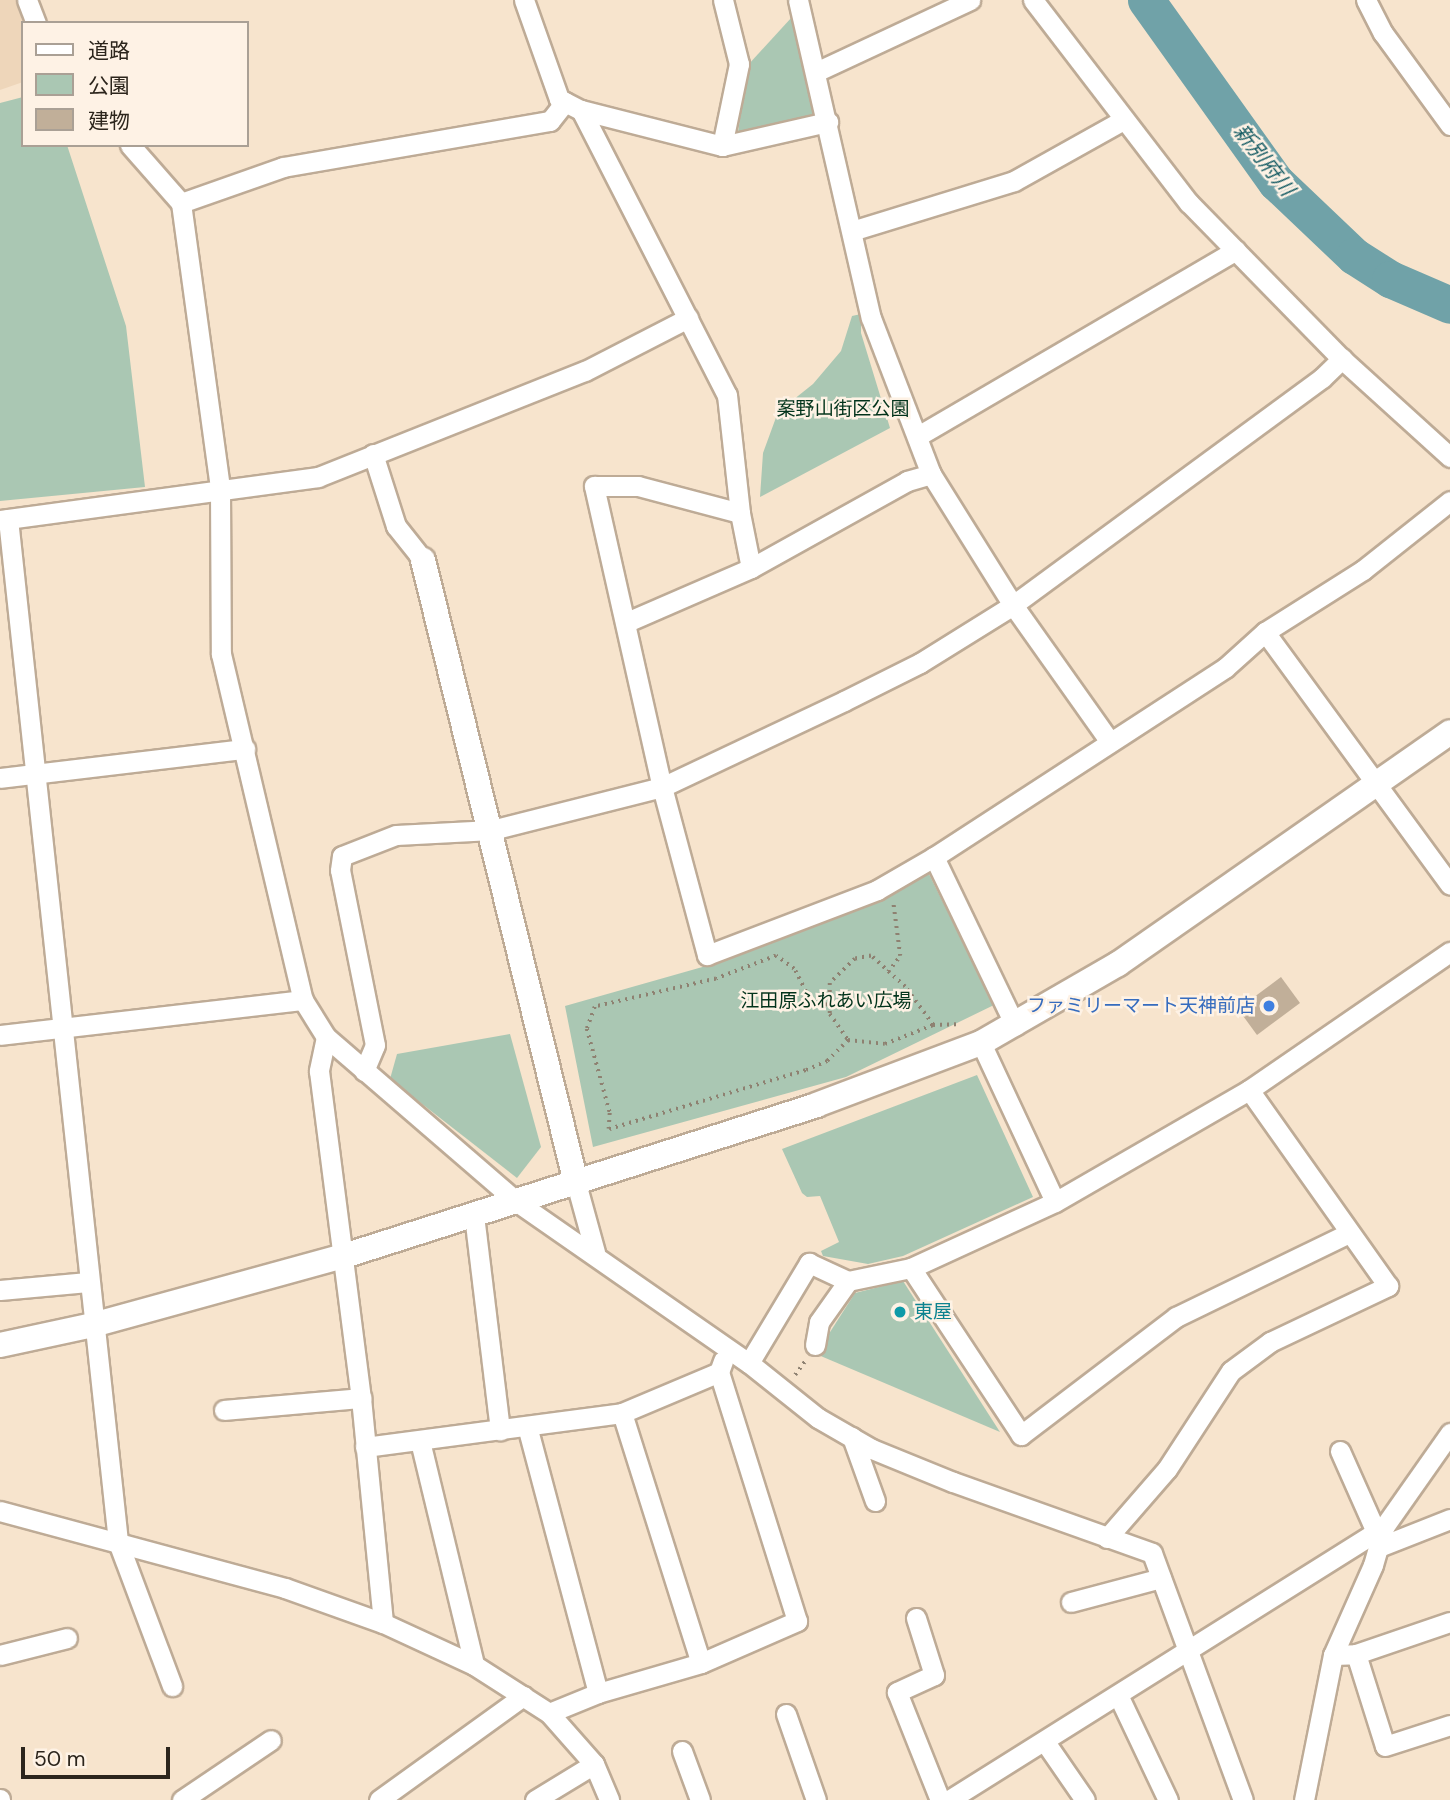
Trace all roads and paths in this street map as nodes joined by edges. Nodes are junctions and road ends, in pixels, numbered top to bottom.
1 (27, 0) edge
2 (524, 0) edge
3 (723, 0) edge
4 (798, 0) edge
5 (970, 0) edge
6 (1033, 0) edge
7 (1366, 0) edge
8 (35, 21) edge
9 (818, 71) junction
10 (573, 106) junction
11 (1123, 120) junction
12 (828, 122) junction
13 (1450, 125) edge
14 (722, 146) junction
15 (132, 147) edge
16 (181, 203) junction
17 (855, 230) junction
18 (1236, 250) junction
19 (688, 318) junction
20 (1342, 359) junction
21 (918, 436) junction
22 (373, 454) junction
23 (1450, 457) edge
24 (931, 474) junction
25 (220, 489) junction
26 (1450, 501) edge
27 (740, 513) junction
28 (4, 520) edge
29 (423, 560) joint
30 (751, 568) junction
31 (1013, 605) junction
32 (627, 622) junction
33 (1265, 632) junction
34 (1450, 732) edge
35 (1110, 742) junction
36 (245, 749) junction
37 (34, 774) junction
38 (0, 778) edge
39 (1378, 785) junction
40 (662, 787) junction
41 (492, 830) junction
42 (934, 857) junction
43 (1450, 885) edge
44 (891, 890) dead end
45 (1450, 952) edge
46 (888, 972) junction
47 (303, 1000) junction
48 (827, 1005) junction
49 (956, 1024) dead end
50 (933, 1025) junction
51 (1015, 1025) junction
52 (63, 1028) junction
53 (0, 1035) edge
54 (326, 1037) junction
55 (848, 1040) junction
56 (981, 1043) junction
57 (364, 1071) junction
58 (1249, 1090) junction
59 (576, 1183) junction
60 (517, 1202) junction
61 (1055, 1202) junction
62 (474, 1215) junction
63 (1349, 1233) junction
64 (595, 1252) junction
65 (344, 1256) junction
66 (911, 1268) junction
67 (848, 1281) junction
68 (88, 1282) junction
69 (0, 1290) edge
70 (93, 1325) junction
71 (0, 1345) edge
72 (816, 1345) joint
73 (728, 1350) junction
74 (749, 1363) junction
75 (719, 1372) junction
76 (786, 1389) junction
77 (361, 1398) junction
78 (224, 1410) dead end
79 (622, 1413) junction
80 (527, 1426) junction
81 (500, 1430) junction
82 (1450, 1433) edge
83 (852, 1437) junction
84 (420, 1441) junction
85 (365, 1447) junction
86 (1340, 1451) dead end
87 (875, 1502) dead end
88 (0, 1511) edge
89 (1450, 1519) edge
90 (1380, 1535) junction
91 (1107, 1538) junction
92 (118, 1542) junction
93 (1161, 1578) junction
94 (1071, 1602) dead end
95 (916, 1618) dead end
96 (1450, 1622) edge
97 (383, 1623) junction
98 (67, 1638) dead end
99 (1186, 1650) junction
100 (1356, 1654) junction
101 (0, 1655) edge
102 (1333, 1655) junction
103 (701, 1663) junction
104 (474, 1665) junction
105 (172, 1686) dead end
106 (598, 1693) junction
107 (523, 1696) junction
108 (1119, 1697) junction
109 (548, 1713) junction
110 (786, 1714) dead end
111 (1450, 1725) edge
112 (271, 1740) dead end
113 (1045, 1742) junction
114 (682, 1751) dead end
115 (594, 1764) junction
116 (182, 1800) edge
117 (379, 1800) edge
118 (535, 1800) edge
119 (609, 1800) edge
120 (700, 1800) edge
121 (817, 1800) edge
122 (940, 1800) edge
123 (949, 1800) edge
124 (1085, 1800) edge
125 (1168, 1800) edge
126 (1243, 1800) edge
127 (1304, 1800) edge

1 - 8 street
2 - 10 street
3 - 14 street
4 - 9 street
5 - 9 street
6 - 11 street
7 - 13 street
9 - 12 street
10 - 14 street
10 - 16 street
10 - 19 street
11 - 17 street
11 - 18 street
12 - 14 street
12 - 17 street
15 - 16 street
16 - 25 street
17 - 21 street
18 - 20 street
18 - 21 street
19 - 22 street
19 - 27 street
20 - 23 street
20 - 31 street
21 - 24 street
22 - 25 street
22 - 29 street
24 - 30 street
24 - 31 street
25 - 28 street
25 - 36 street
26 - 33 street
27 - 30 street
27 - 32 street
28 - 37 street
29 - 41 street
30 - 32 street
31 - 35 street
31 - 40 street
32 - 40 street
33 - 35 street
33 - 39 street
34 - 39 street
35 - 42 street
36 - 37 street
36 - 47 street
37 - 38 street
37 - 52 street
39 - 43 street
39 - 51 street
40 - 41 street
40 - 42 street
41 - 57 street
41 - 59 street
42 - 51 street
44 - 46 path
45 - 58 street
46 - 48 path
46 - 50 path
47 - 52 street
47 - 54 street
48 - 55 path
48 - 55 path
49 - 50 path
50 - 55 path
51 - 56 street
52 - 53 street
52 - 68 street
54 - 57 street
54 - 65 street
56 - 59 street
56 - 61 street
57 - 60 street
58 - 61 street
58 - 63 street
59 - 60 street
59 - 64 street
60 - 62 street
60 - 64 street
61 - 66 street
62 - 65 street
62 - 81 street
63 - 66 street
63 - 91 street
64 - 73 street
65 - 70 street
65 - 77 street
66 - 67 street
67 - 72 street
67 - 74 street
68 - 69 street
68 - 70 street
70 - 71 street
70 - 92 street
72 - 76 path
73 - 74 street
73 - 75 street
74 - 76 street
75 - 79 street
75 - 103 street
76 - 83 street
77 - 78 street
77 - 85 street
79 - 80 street
79 - 103 street
80 - 81 street
80 - 106 street
81 - 84 street
82 - 90 street
83 - 87 street
83 - 91 street
84 - 85 street
84 - 104 street
85 - 97 street
86 - 90 street
88 - 92 street
89 - 90 street
90 - 99 street
90 - 102 street
91 - 93 street
92 - 97 street
92 - 105 street
93 - 94 street
93 - 99 street
95 - 122 street
96 - 100 street
97 - 104 street
98 - 101 street
99 - 108 street
99 - 126 street
100 - 102 street
100 - 111 street
102 - 127 street
103 - 106 street
104 - 107 street
106 - 109 street
107 - 109 street
107 - 117 street
108 - 113 street
108 - 125 street
109 - 115 street
110 - 121 street
112 - 116 street
113 - 123 street
113 - 124 street
114 - 120 street
115 - 118 street
115 - 119 street

